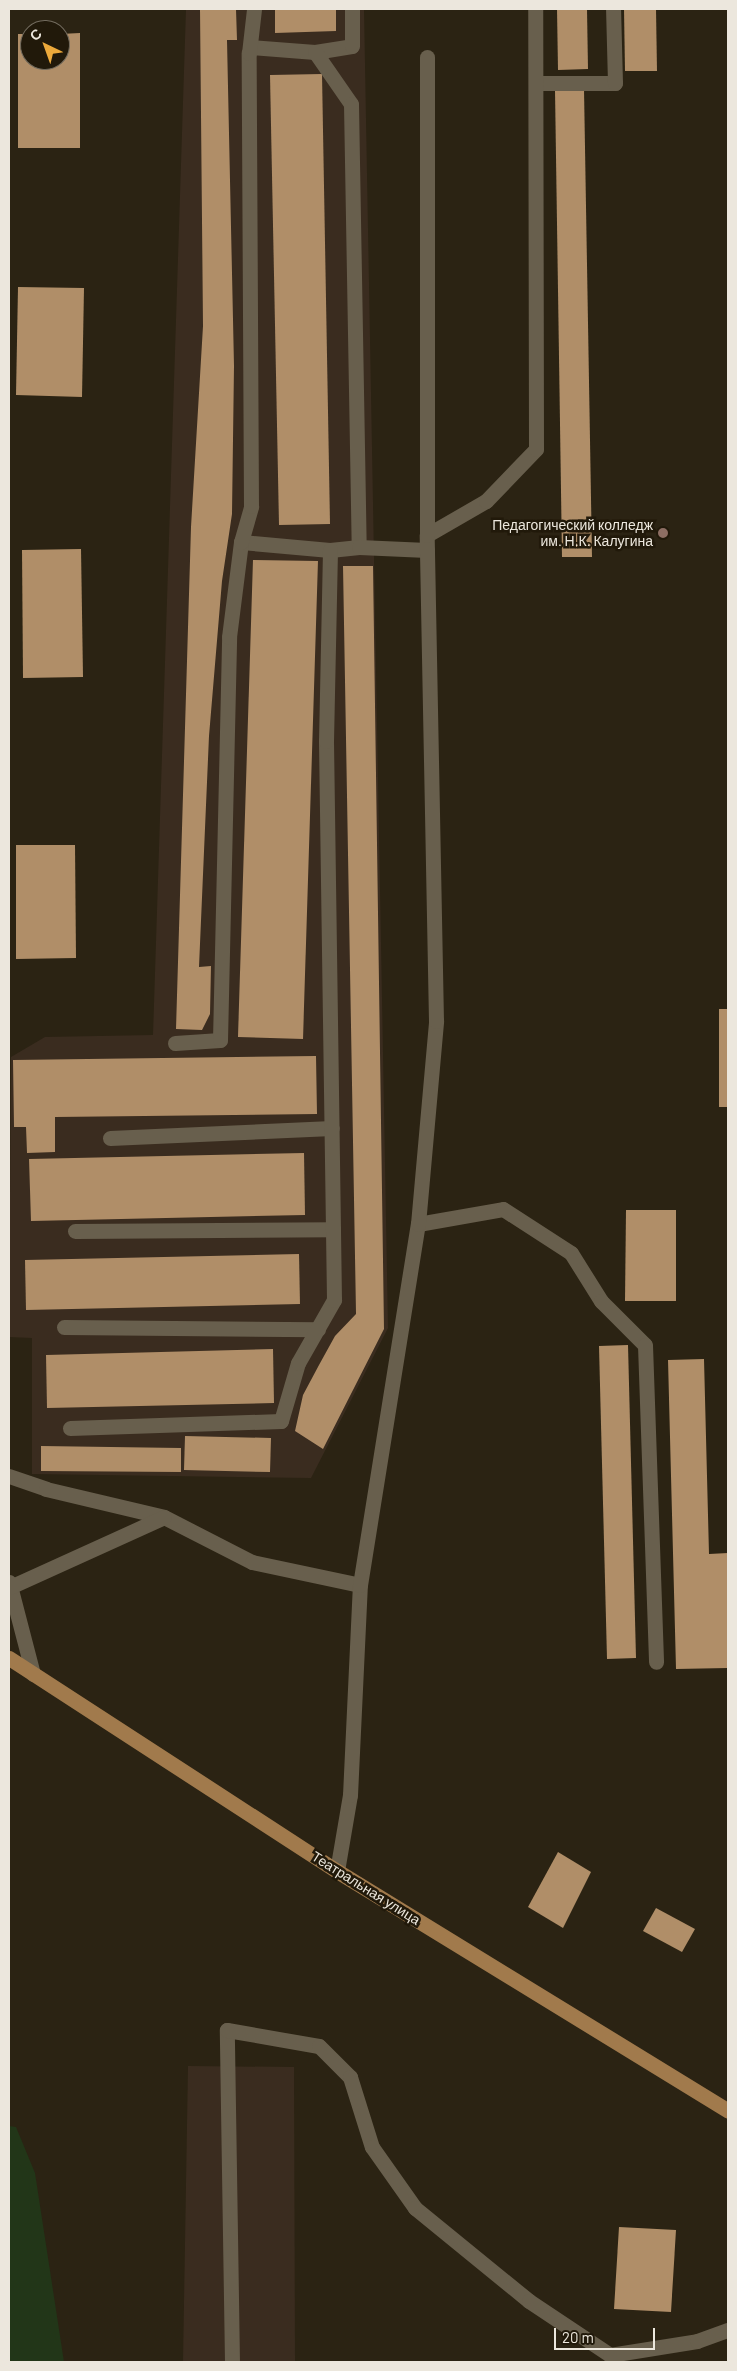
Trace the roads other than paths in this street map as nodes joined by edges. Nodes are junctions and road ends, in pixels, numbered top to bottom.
1 (254, 9) edge
2 (352, 9) edge
3 (535, 9) edge
4 (613, 9) edge
5 (251, 47) junction
6 (315, 52) junction
7 (427, 57) dead end
8 (536, 83) junction
9 (241, 542) junction
10 (427, 543) junction
11 (359, 547) junction
12 (330, 550) junction
13 (175, 1042) dead end
14 (332, 1128) junction
15 (110, 1138) dead end
16 (418, 1224) junction
17 (333, 1229) junction
18 (75, 1231) dead end
19 (64, 1327) dead end
20 (318, 1329) junction
21 (70, 1428) dead end
22 (9, 1476) edge
23 (164, 1517) junction
24 (10, 1584) edge
25 (360, 1585) junction
26 (9, 1658) edge
27 (656, 1662) dead end
28 (33, 1674) junction
29 (337, 1871) junction
30 (728, 2111) edge
31 (728, 2330) edge
32 (604, 2358) edge
33 (232, 2362) edge

1 - 5 street
2 - 6 street
3 - 8 street
4 - 8 street
5 - 6 street
5 - 9 street
6 - 11 street
7 - 10 street
8 - 10 street
9 - 12 street
9 - 13 street
10 - 11 street
10 - 16 street
11 - 12 street
12 - 14 street
14 - 15 street
14 - 17 street
16 - 25 street
16 - 27 street
17 - 18 street
17 - 20 street
19 - 20 street
20 - 21 street
22 - 23 street
23 - 24 street
23 - 25 street
24 - 28 street
25 - 29 street
26 - 28 main road, Театральная улица
28 - 29 main road, Театральная улица
29 - 30 main road, Театральная улица
31 - 32 street
32 - 33 street

